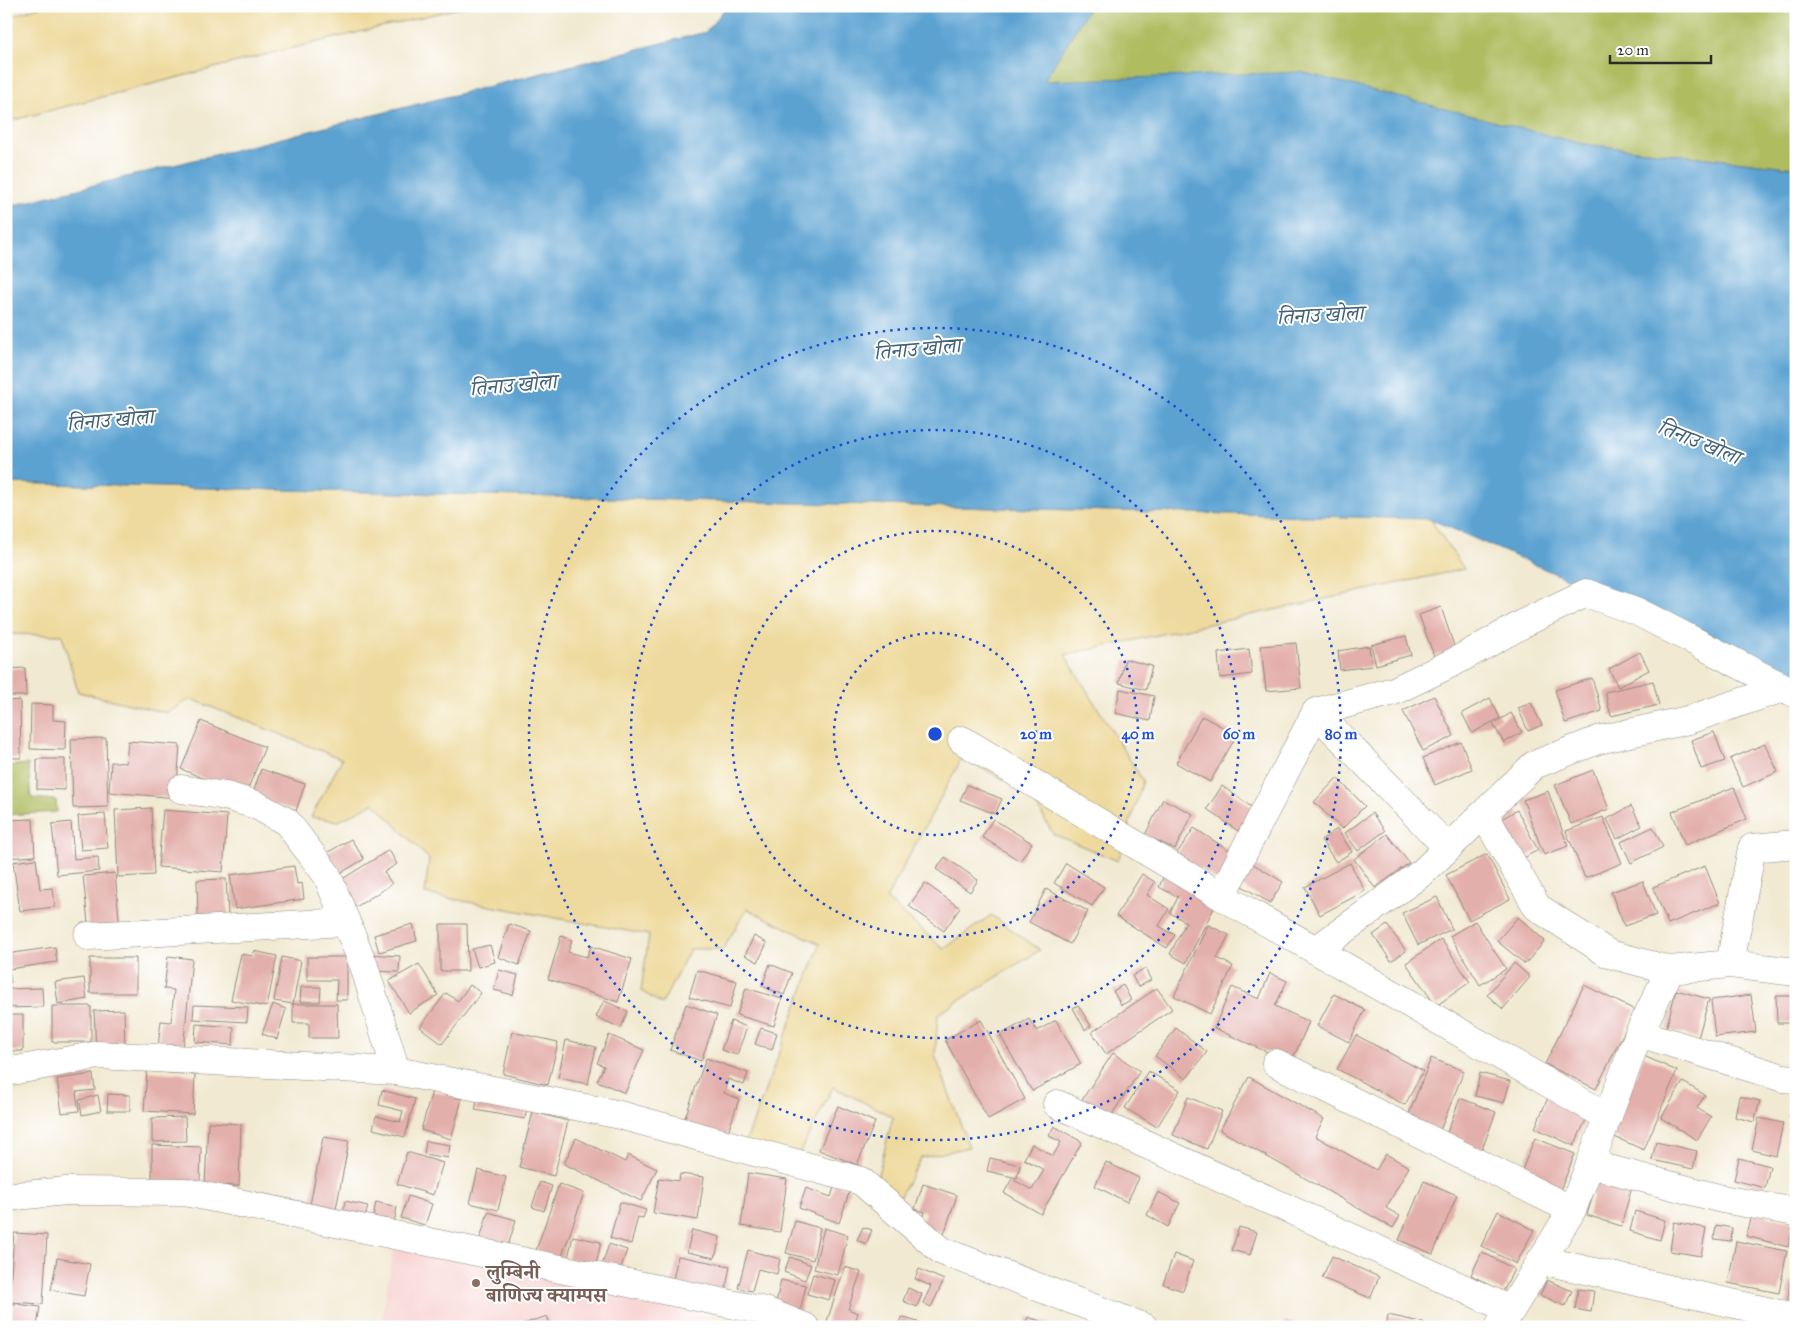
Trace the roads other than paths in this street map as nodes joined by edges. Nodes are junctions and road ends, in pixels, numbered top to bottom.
1 (1790, 691) edge
2 (1316, 712) junction
3 (962, 740) dead end
4 (181, 789) dead end
5 (1484, 814) junction
6 (1796, 844) edge
7 (1448, 848) junction
8 (1221, 896) junction
9 (346, 922) junction
10 (88, 936) dead end
11 (1316, 950) junction
12 (1730, 964) junction
13 (1670, 970) junction
14 (1796, 972) edge
15 (1639, 1034) junction
16 (1276, 1063) dead end
17 (6, 1072) edge
18 (396, 1072) junction
19 (1796, 1079) edge
20 (1058, 1104) dead end
21 (1608, 1117) junction
22 (1590, 1164) junction
23 (6, 1198) edge
24 (1572, 1210) junction
25 (1796, 1212) edge
26 (1540, 1260) junction
27 (1796, 1316) edge
28 (1505, 1319) edge
29 (805, 1327) edge
30 (1144, 1327) edge

1 - 2 street
1 - 5 street
2 - 7 street
2 - 8 street
3 - 8 street
4 - 9 street
5 - 7 street
5 - 13 street
6 - 12 street
7 - 11 street
8 - 11 street
9 - 10 street
9 - 18 street
11 - 21 street
12 - 13 street
12 - 14 street
13 - 15 street
15 - 19 street
15 - 21 street
16 - 24 street
17 - 18 street
18 - 30 street
20 - 28 street
21 - 22 street
22 - 24 street
22 - 25 street
23 - 29 street
24 - 26 street
26 - 27 street
26 - 28 street

